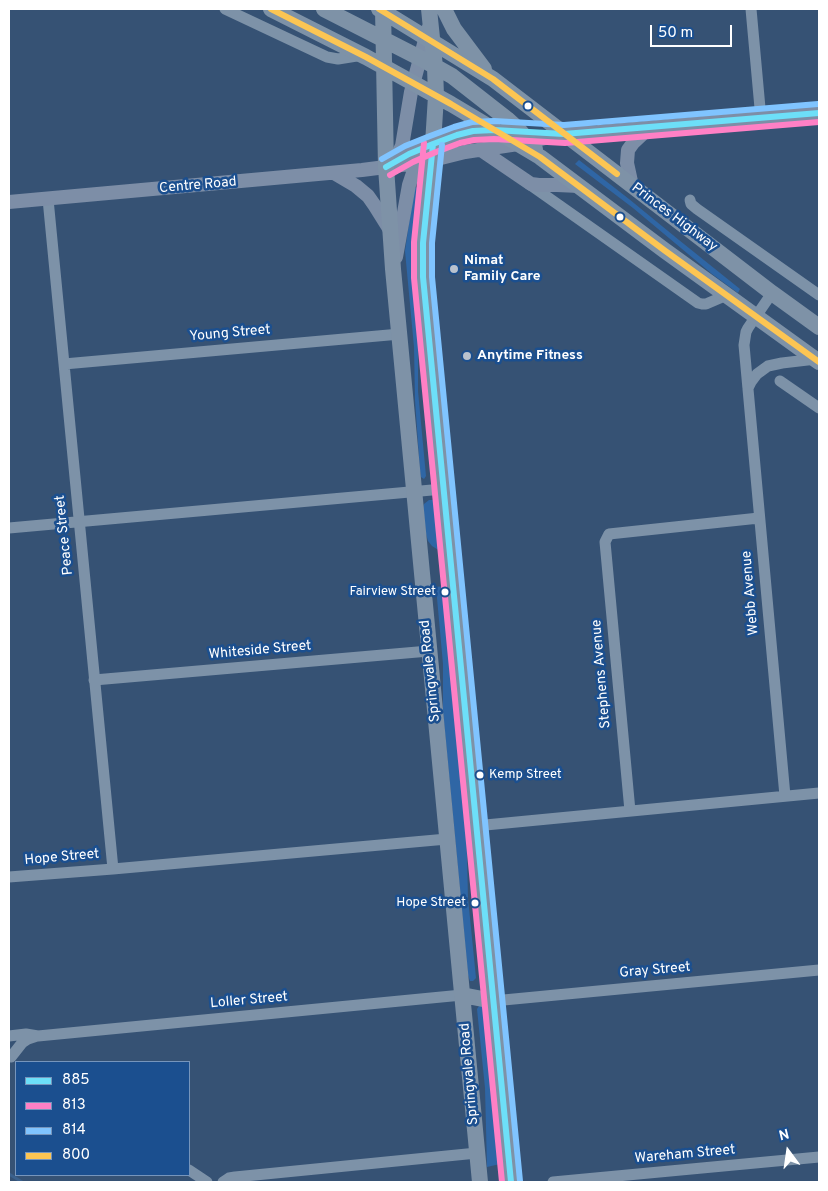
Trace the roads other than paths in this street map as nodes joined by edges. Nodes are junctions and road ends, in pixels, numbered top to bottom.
1 (225, 9) edge
2 (271, 9) edge
3 (324, 9) edge
4 (444, 9) edge
5 (751, 9) edge
6 (381, 10) edge
7 (429, 14) edge
8 (383, 39) junction
9 (429, 39) junction
10 (363, 55) junction
11 (420, 58) junction
12 (384, 67) junction
13 (435, 67) junction
14 (492, 79) junction
15 (413, 83) junction
16 (436, 96) junction
17 (819, 113) edge
18 (761, 119) junction
19 (649, 128) junction
20 (494, 130) junction
21 (564, 134) junction
22 (523, 139) junction
23 (433, 144) junction
24 (481, 150) junction
25 (424, 162) junction
26 (386, 167) junction
27 (334, 173) junction
28 (529, 184) junction
29 (579, 186) junction
30 (632, 186) junction
31 (48, 199) junction
32 (690, 200) dead end
33 (9, 202) edge
34 (391, 231) junction
35 (393, 269) junction
36 (772, 293) junction
37 (819, 295) edge
38 (727, 296) junction
39 (756, 316) junction
40 (819, 327) edge
41 (400, 334) junction
42 (818, 363) edge
43 (64, 364) junction
44 (780, 381) dead end
45 (748, 388) junction
46 (819, 408) edge
47 (443, 489) junction
48 (414, 492) junction
49 (759, 518) junction
50 (79, 522) junction
51 (9, 528) edge
52 (429, 651) junction
53 (94, 680) junction
54 (819, 793) edge
55 (785, 796) junction
56 (630, 812) junction
57 (476, 826) junction
58 (447, 839) junction
59 (113, 869) junction
60 (9, 877) edge
61 (819, 970) edge
62 (462, 995) junction
63 (493, 1001) junction
64 (9, 1036) edge
65 (38, 1036) junction
66 (13, 1058) edge
67 (477, 1153) junction
68 (819, 1157) edge
69 (190, 1171) edge
70 (207, 1182) edge
71 (223, 1182) edge
72 (480, 1182) edge
73 (511, 1182) edge
74 (553, 1182) edge

1 - 10 street
2 - 10 highway
3 - 8 highway
4 - 14 highway
5 - 18 street
6 - 8 highway, Springvale Road
6 - 9 highway, Princes Highway
7 - 9 highway
8 - 11 highway
8 - 12 highway, Springvale Road
9 - 11 main road
9 - 13 highway
9 - 14 highway, Princes Highway
10 - 12 highway
11 - 13 highway
11 - 15 main road
12 - 15 highway
12 - 26 highway, Springvale Road
13 - 16 highway
13 - 22 highway
14 - 21 highway, Princes Highway
15 - 16 highway
15 - 26 main road
16 - 20 highway
16 - 23 highway
17 - 18 main road, Centre Road
18 - 19 main road, Centre Road
19 - 21 main road, Centre Road
19 - 30 main road
20 - 22 highway
20 - 23 main road, Centre Road
21 - 22 main road, Centre Road
21 - 30 highway, Princes Highway
22 - 24 main road, Centre Road
22 - 29 highway
23 - 25 highway
23 - 26 main road, Centre Road
24 - 25 main road, Centre Road
24 - 28 main road
25 - 26 main road, Centre Road
25 - 35 main road
25 - 47 highway
26 - 27 main road, Centre Road
26 - 34 highway, Springvale Road
27 - 31 main road, Centre Road
27 - 34 main road
28 - 29 main road
28 - 38 street
29 - 38 highway
30 - 36 highway, Princes Highway
31 - 33 main road, Centre Road
31 - 43 street, Peace Street
32 - 37 street, Princes Highway
34 - 35 highway, Springvale Road
35 - 41 highway, Springvale Road
36 - 39 street, Webb Avenue
36 - 40 highway, Princes Highway
38 - 39 highway
39 - 42 highway
39 - 45 street, Webb Avenue
41 - 43 street, Young Street
41 - 48 highway, Springvale Road
42 - 45 street
43 - 50 street, Peace Street
44 - 46 street
45 - 49 street, Webb Avenue
47 - 48 street
47 - 57 highway
48 - 50 street
48 - 52 highway, Springvale Road
49 - 55 street, Webb Avenue
49 - 56 street, Stephens Avenue
50 - 51 street
50 - 53 street, Peace Street
52 - 53 street, Whiteside Street
52 - 58 highway, Springvale Road
53 - 59 street, Peace Street
54 - 55 street
55 - 56 street
56 - 57 street
57 - 63 highway
58 - 59 street, Hope Street
58 - 62 highway, Springvale Road
59 - 60 street, Hope Street
61 - 63 street, Gray Street
62 - 63 highway
62 - 65 street, Loller Street
62 - 67 highway, Springvale Road
63 - 73 highway
64 - 65 street, Loller Street
65 - 66 street, Loller Street
67 - 71 street
67 - 72 highway, Springvale Road
68 - 74 street, Wareham Street
69 - 70 street

